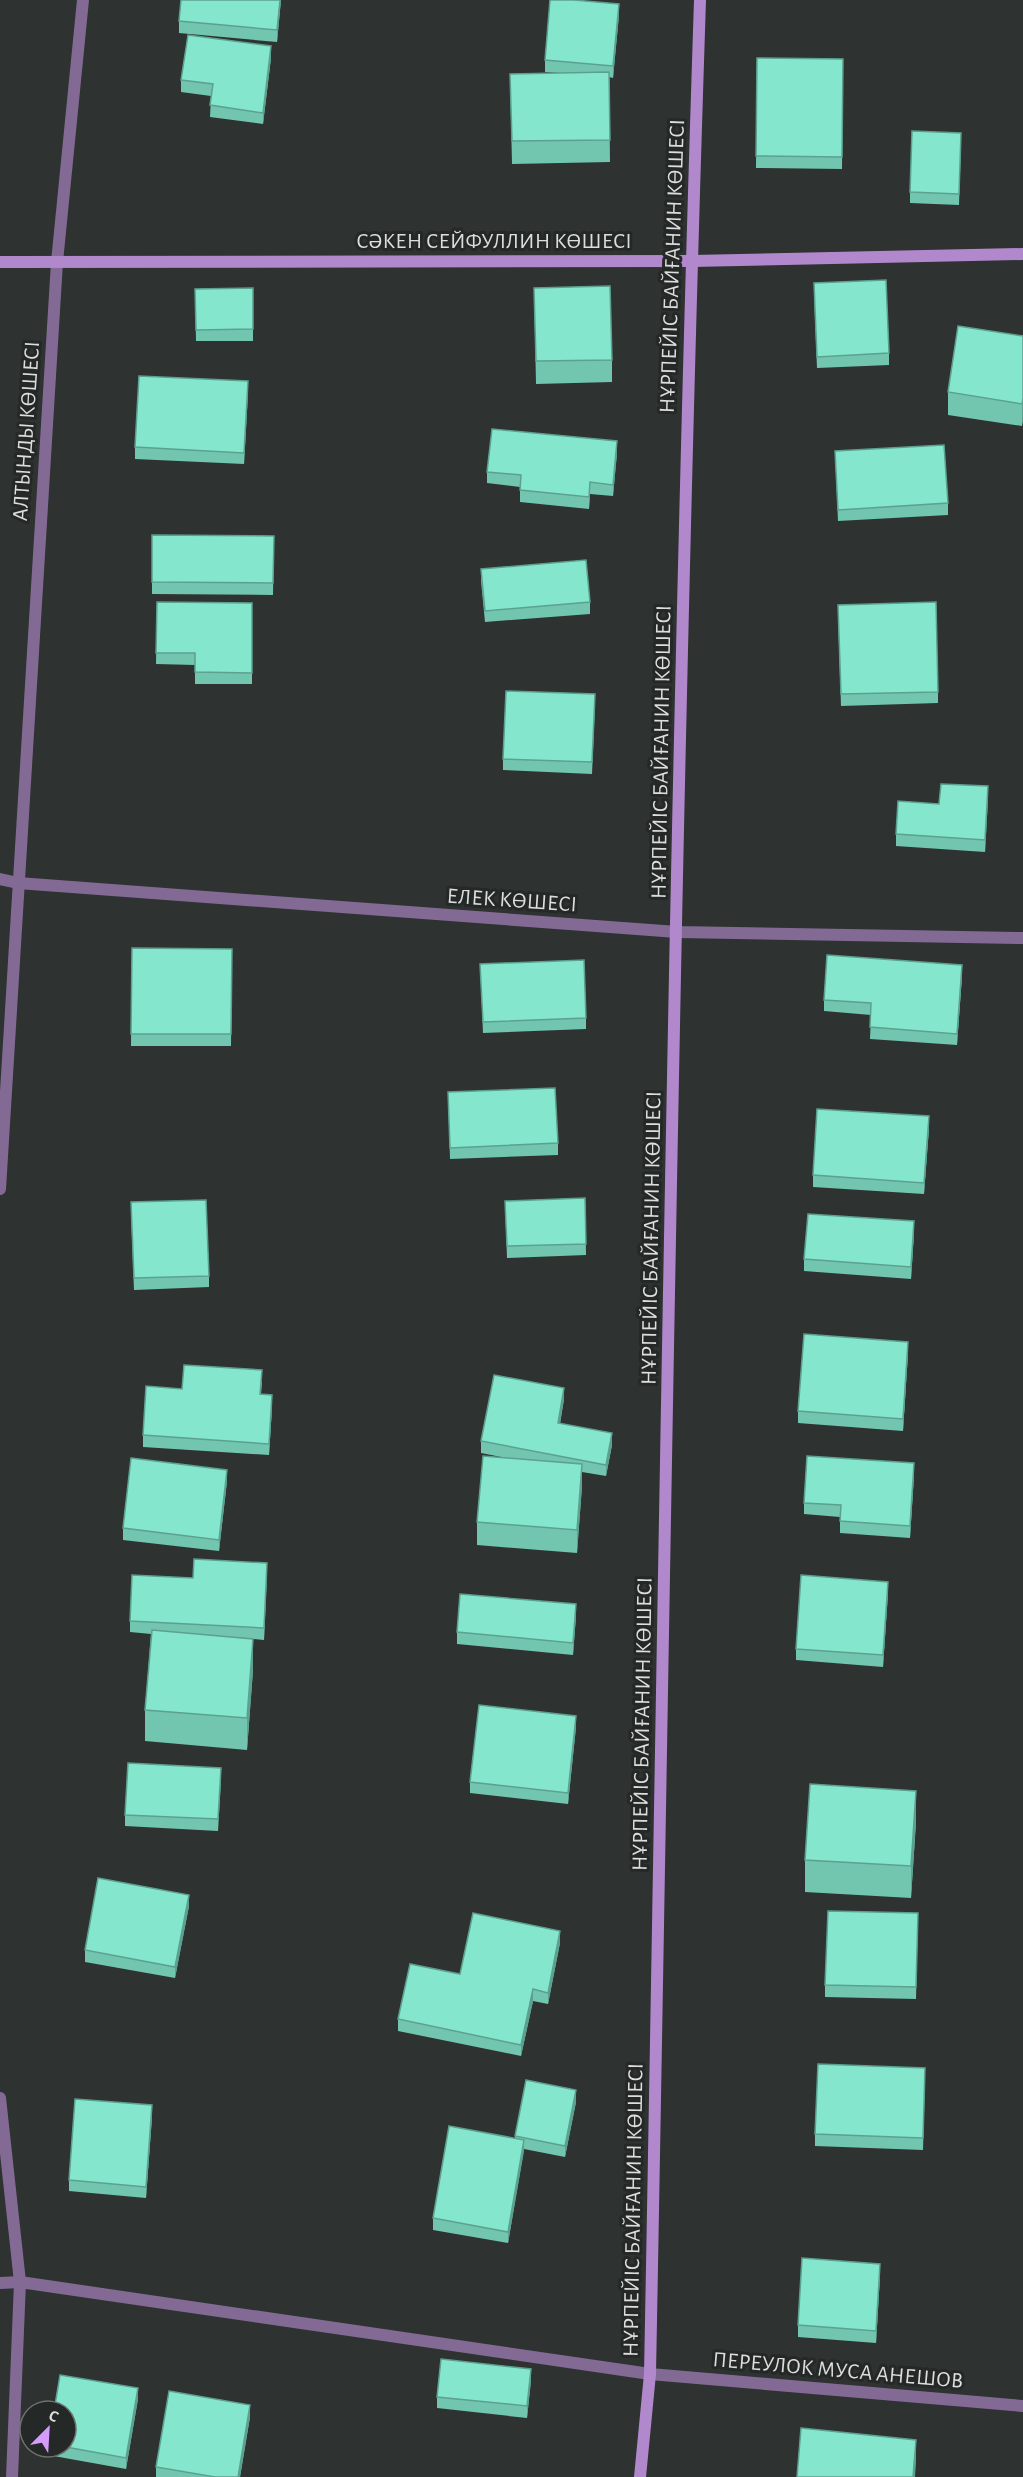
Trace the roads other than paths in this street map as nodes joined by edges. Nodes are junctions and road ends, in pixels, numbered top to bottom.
1 (83, 0) edge
2 (700, 0) edge
3 (1023, 254) edge
4 (692, 261) junction
5 (0, 262) edge
6 (57, 262) junction
7 (0, 879) edge
8 (18, 883) junction
9 (677, 932) junction
10 (1023, 938) edge
11 (0, 1189) edge
12 (0, 2098) edge
13 (20, 2282) junction
14 (0, 2283) edge
15 (650, 2374) junction
16 (1023, 2406) edge
17 (12, 2477) edge
18 (640, 2477) edge

1 - 6 street, АЛТЫНДЫ КӨШЕСІ
2 - 4 street, НҰРПЕЙІС БАЙҒАНИН КӨШЕСІ
3 - 4 street, СӘКЕН СЕЙФУЛЛИН КӨШЕСІ
4 - 6 street, СӘКЕН СЕЙФУЛЛИН КӨШЕСІ
4 - 9 street, НҰРПЕЙІС БАЙҒАНИН КӨШЕСІ
5 - 6 street, СӘКЕН СЕЙФУЛЛИН КӨШЕСІ
6 - 8 street, АЛТЫНДЫ КӨШЕСІ
7 - 8 street, ЕЛЕК КӨШЕСІ
8 - 9 street, ЕЛЕК КӨШЕСІ
8 - 11 street, АЛТЫНДЫ КӨШЕСІ
9 - 10 street, ЕЛЕК КӨШЕСІ
9 - 15 street, НҰРПЕЙІС БАЙҒАНИН КӨШЕСІ
12 - 13 street
13 - 14 street, ПЕРЕУЛОК МУСА АНЕШОВ
13 - 15 street, ПЕРЕУЛОК МУСА АНЕШОВ
13 - 17 street
15 - 16 street, ПЕРЕУЛОК МУСА АНЕШОВ
15 - 18 street, НҰРПЕЙІС БАЙҒАНИН КӨШЕСІ

